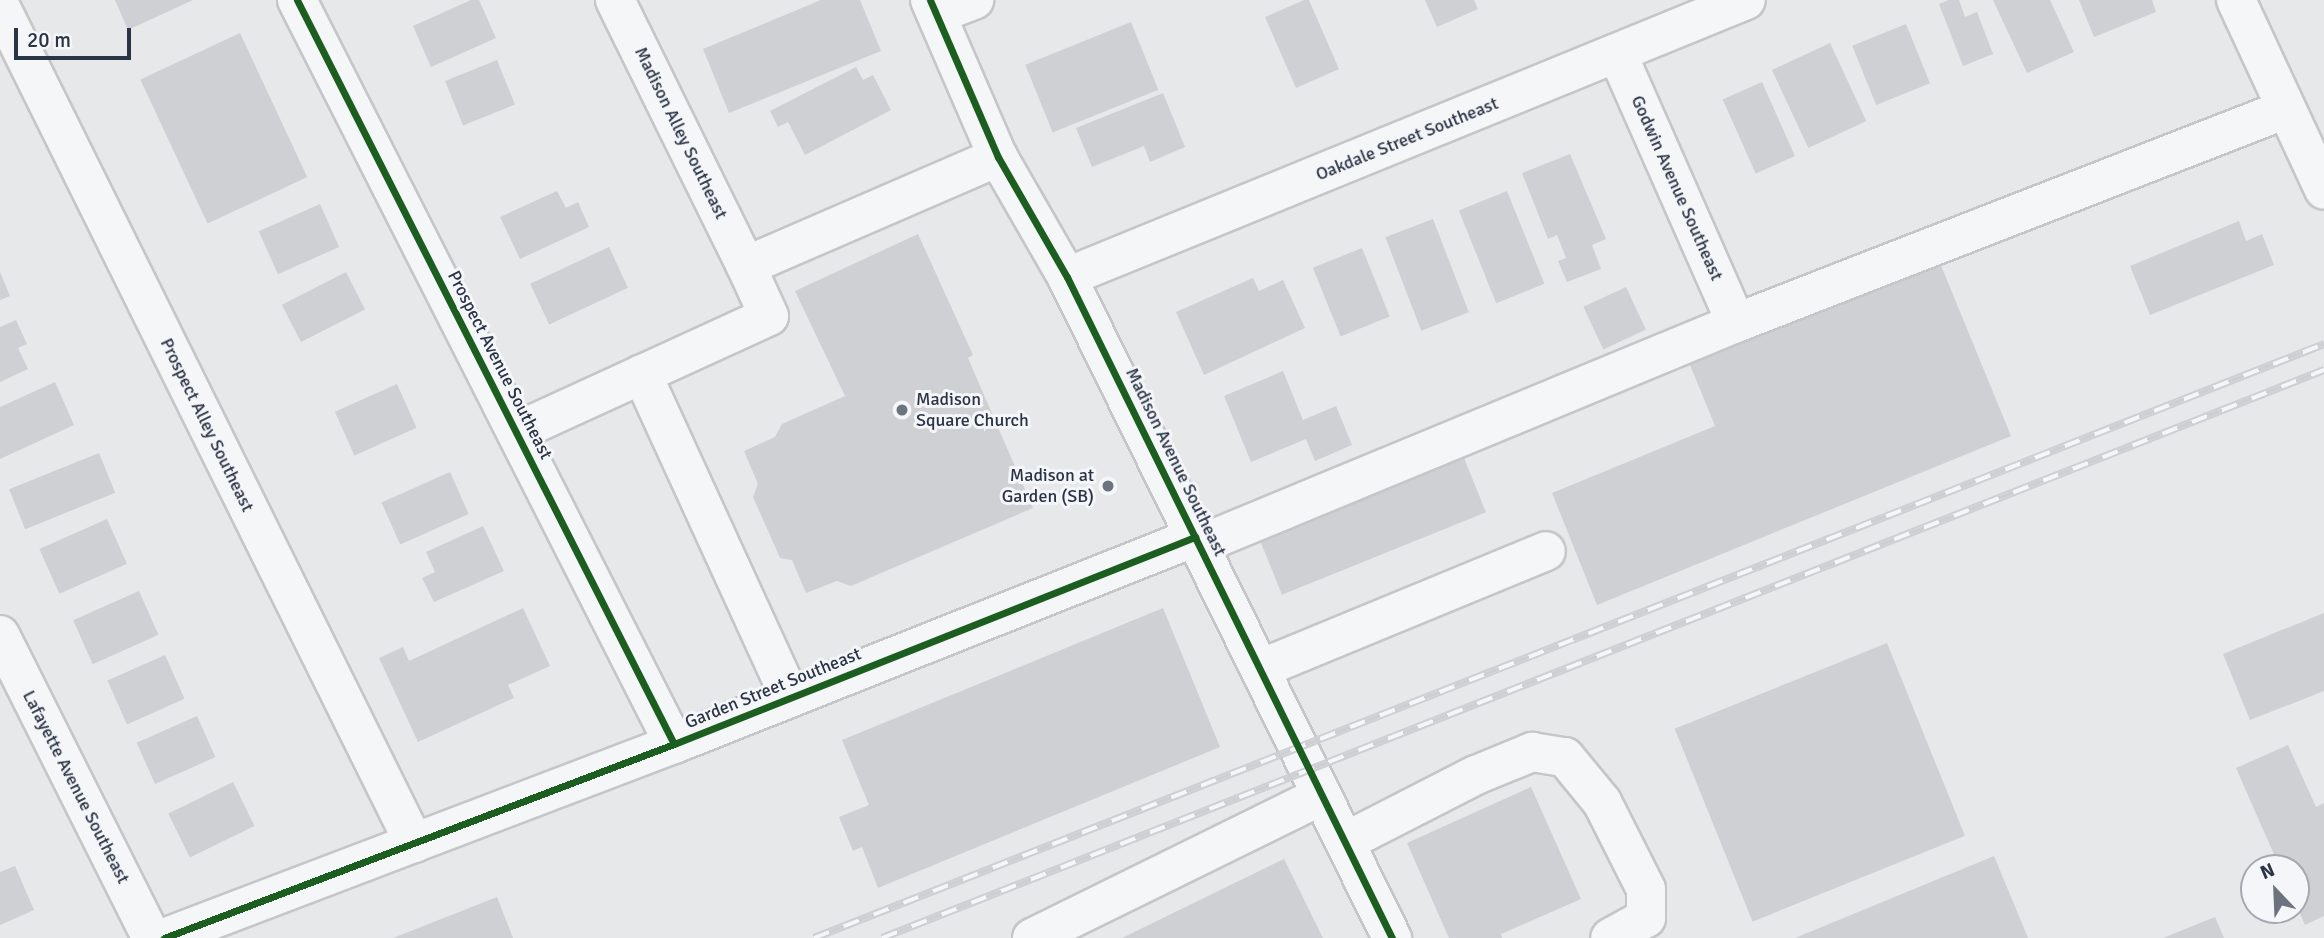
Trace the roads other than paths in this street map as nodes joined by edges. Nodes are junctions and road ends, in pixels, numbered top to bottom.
1 (297, 0) edge
2 (615, 0) edge
3 (974, 0) edge
4 (1746, 0) edge
5 (2235, 0) edge
6 (0, 6) edge
7 (934, 7) edge
8 (1617, 53) junction
9 (2286, 109) junction
10 (998, 157) junction
11 (2324, 190) edge
12 (746, 266) junction
13 (1067, 277) junction
14 (1737, 323) junction
15 (642, 374) junction
16 (516, 432) junction
17 (1197, 541) junction
18 (1546, 551) dead end
19 (0, 635) edge
20 (1260, 669) junction
21 (790, 698) junction
22 (674, 744) junction
23 (1321, 796) junction
24 (1345, 842) junction
25 (414, 843) junction
26 (152, 938) edge
27 (164, 938) edge
28 (1032, 938) edge
29 (1392, 938) edge
30 (1610, 938) edge

1 - 16 street, Prospect Avenue Southeast
2 - 12 street, Madison Alley Southeast
3 - 7 street
4 - 8 street, Oakdale Street Southeast
5 - 9 street
6 - 25 street, Prospect Alley Southeast
7 - 10 street, Madison Avenue Southeast
8 - 13 street, Oakdale Street Southeast
8 - 14 street, Godwin Avenue Southeast
9 - 11 street
9 - 14 street, Garden Street Southeast
10 - 12 street
10 - 13 street, Madison Avenue Southeast
12 - 15 street, Madison Alley Southeast
13 - 17 street, Madison Avenue Southeast
14 - 17 street, Garden Street Southeast
15 - 16 street
15 - 21 street
16 - 22 street, Prospect Avenue Southeast
17 - 20 street, Madison Avenue Southeast
17 - 21 street, Garden Street Southeast
18 - 20 street
19 - 26 street, Lafayette Avenue Southeast
20 - 23 street, Madison Avenue Southeast
21 - 22 street, Garden Street Southeast
22 - 25 street, Garden Street Southeast
23 - 24 street, Madison Avenue Southeast
23 - 28 street
24 - 29 street, Madison Avenue Southeast
24 - 30 street
25 - 27 street, Garden Street Southeast

